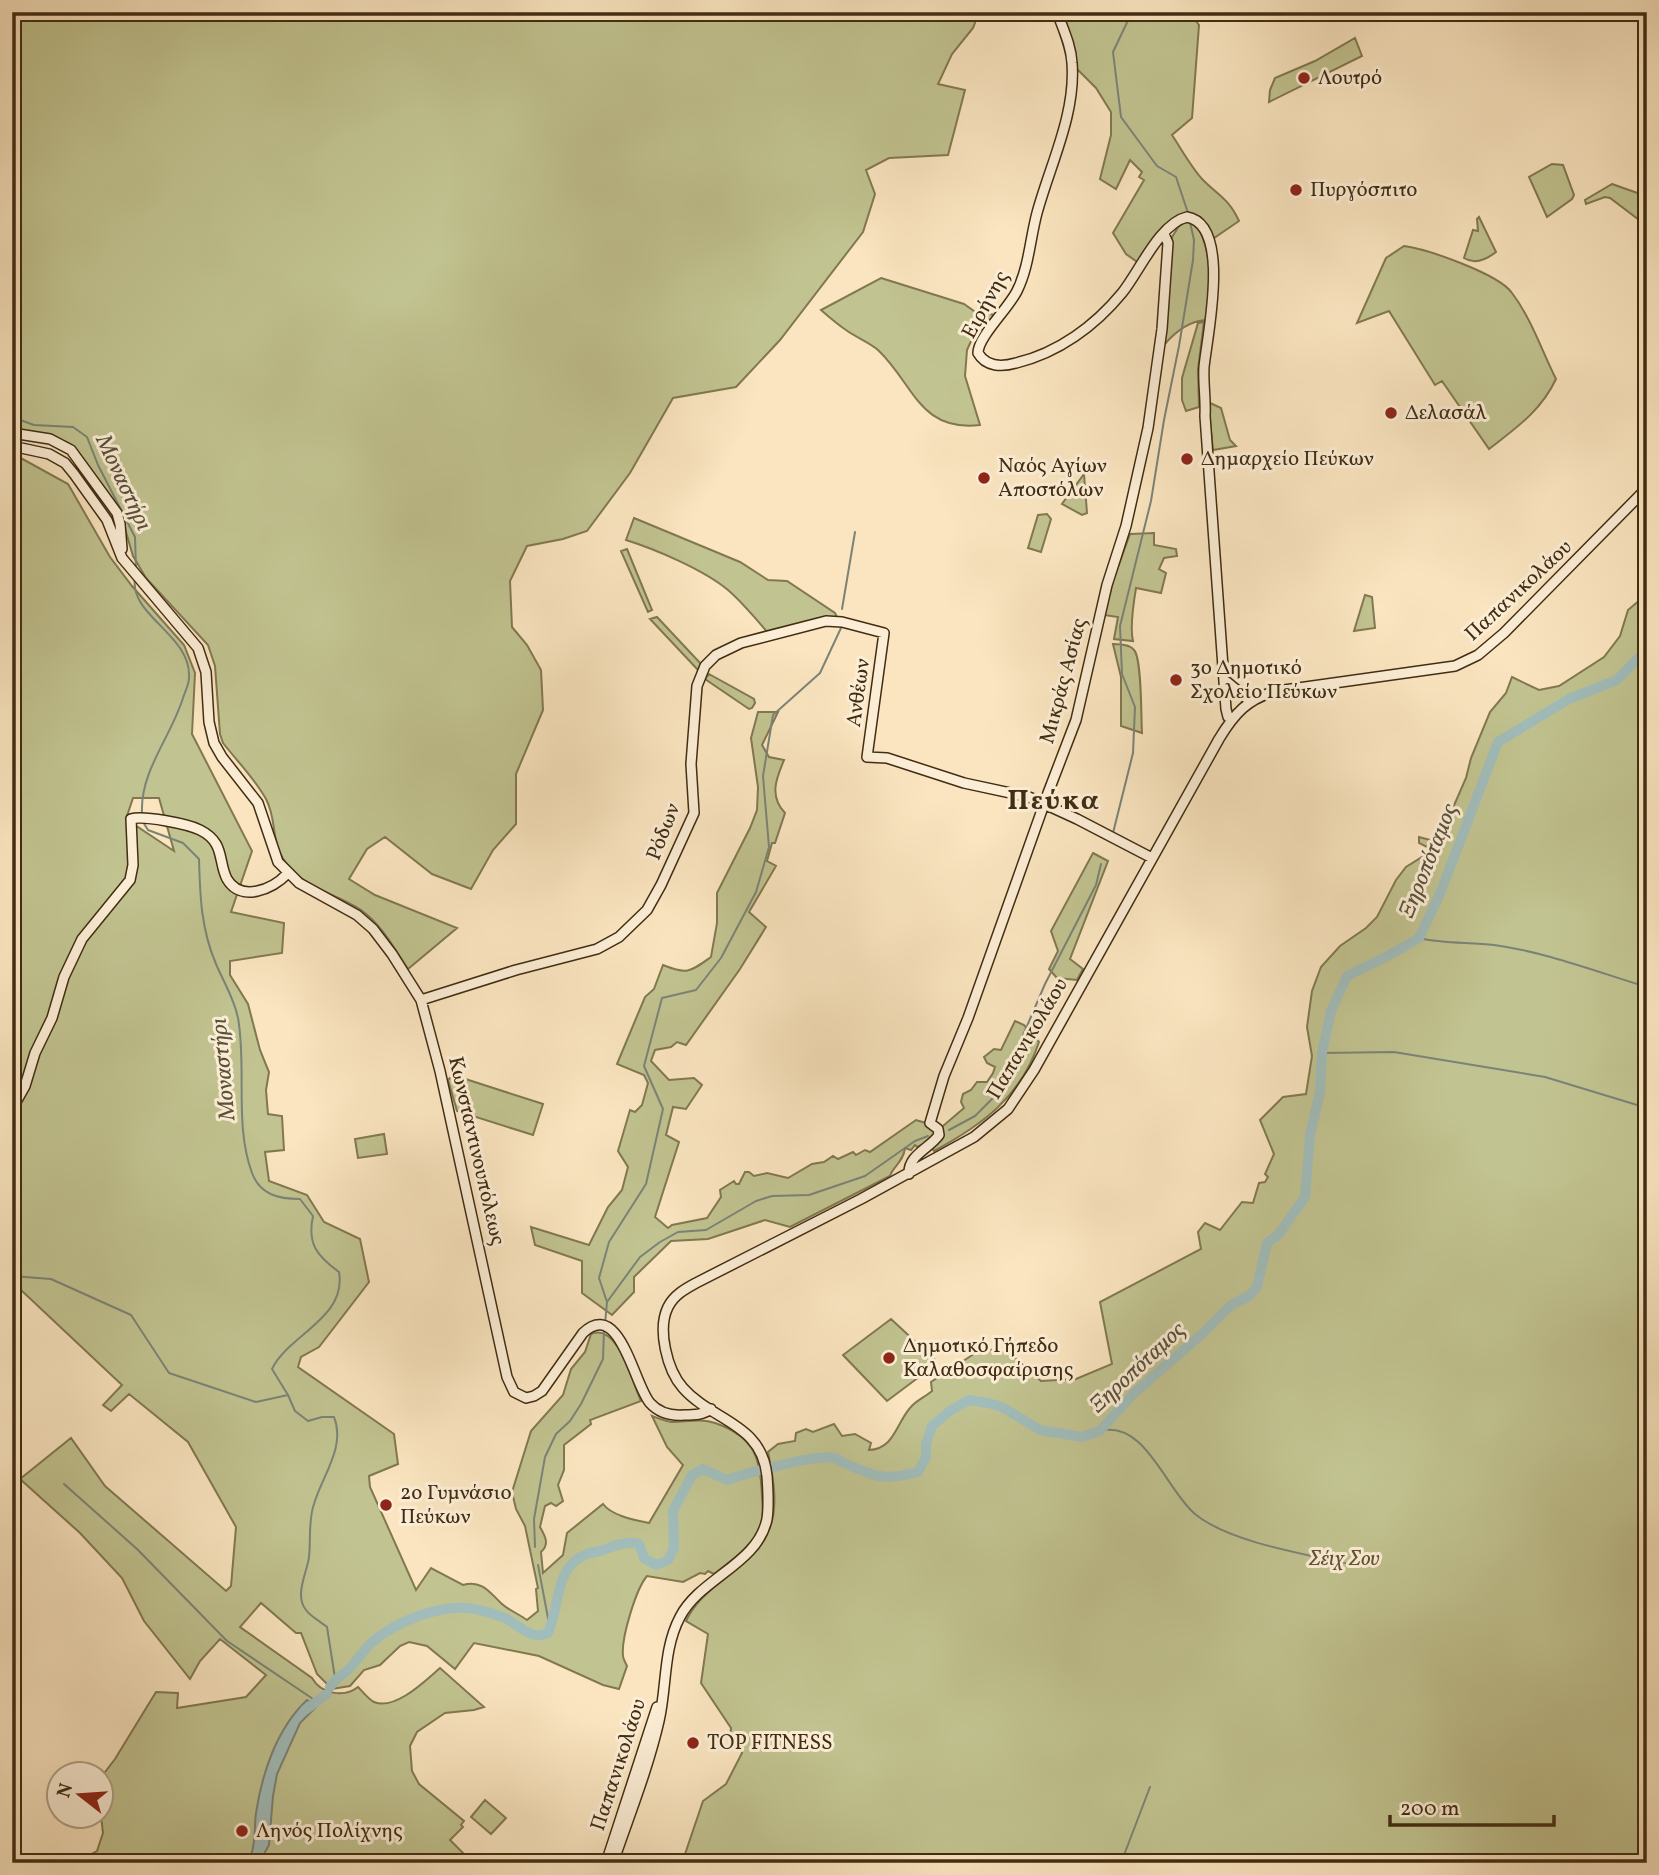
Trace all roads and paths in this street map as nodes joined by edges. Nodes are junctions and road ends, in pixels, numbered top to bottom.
1 (1057, 12) edge
2 (1164, 234) junction
3 (1205, 410) junction
4 (12, 433) edge
5 (12, 446) edge
6 (1647, 488) edge
7 (129, 567) junction
8 (884, 634) joint
9 (1227, 682) junction
10 (1251, 701) junction
11 (1232, 718) junction
12 (1044, 803) junction
13 (1152, 858) junction
14 (287, 873) junction
15 (421, 1000) junction
16 (12, 1109) edge
17 (916, 1167) junction
18 (710, 1409) junction
19 (664, 1678) junction
20 (606, 1863) edge
21 (614, 1863) edge

1 - 2 street, Ειρήνης
2 - 3 street, Ειρήνης
2 - 12 street, Μικράς Ασίας
3 - 9 street, Ειρήνης
3 - 11 street, Ειρήνης
4 - 7 street
5 - 7 street
6 - 10 street, Παπανικολάου
7 - 14 street, Κωνσταντινουπόλεως
8 - 12 street, Ανθέων
8 - 15 street, Ρόδων
9 - 10 street
9 - 11 street, Ειρήνης
10 - 11 street, Παπανικολάου
11 - 13 street, Παπανικολάου
12 - 13 street
12 - 17 street, Μικράς Ασίας
13 - 17 street, Παπανικολάου
14 - 15 street, Κωνσταντινουπόλεως
14 - 16 street
15 - 18 street, Κωνσταντινουπόλεως
17 - 18 street, Παπανικολάου
18 - 19 street, Παπανικολάου
19 - 20 street, Παπανικολάου
19 - 21 street, Παπανικολάου

